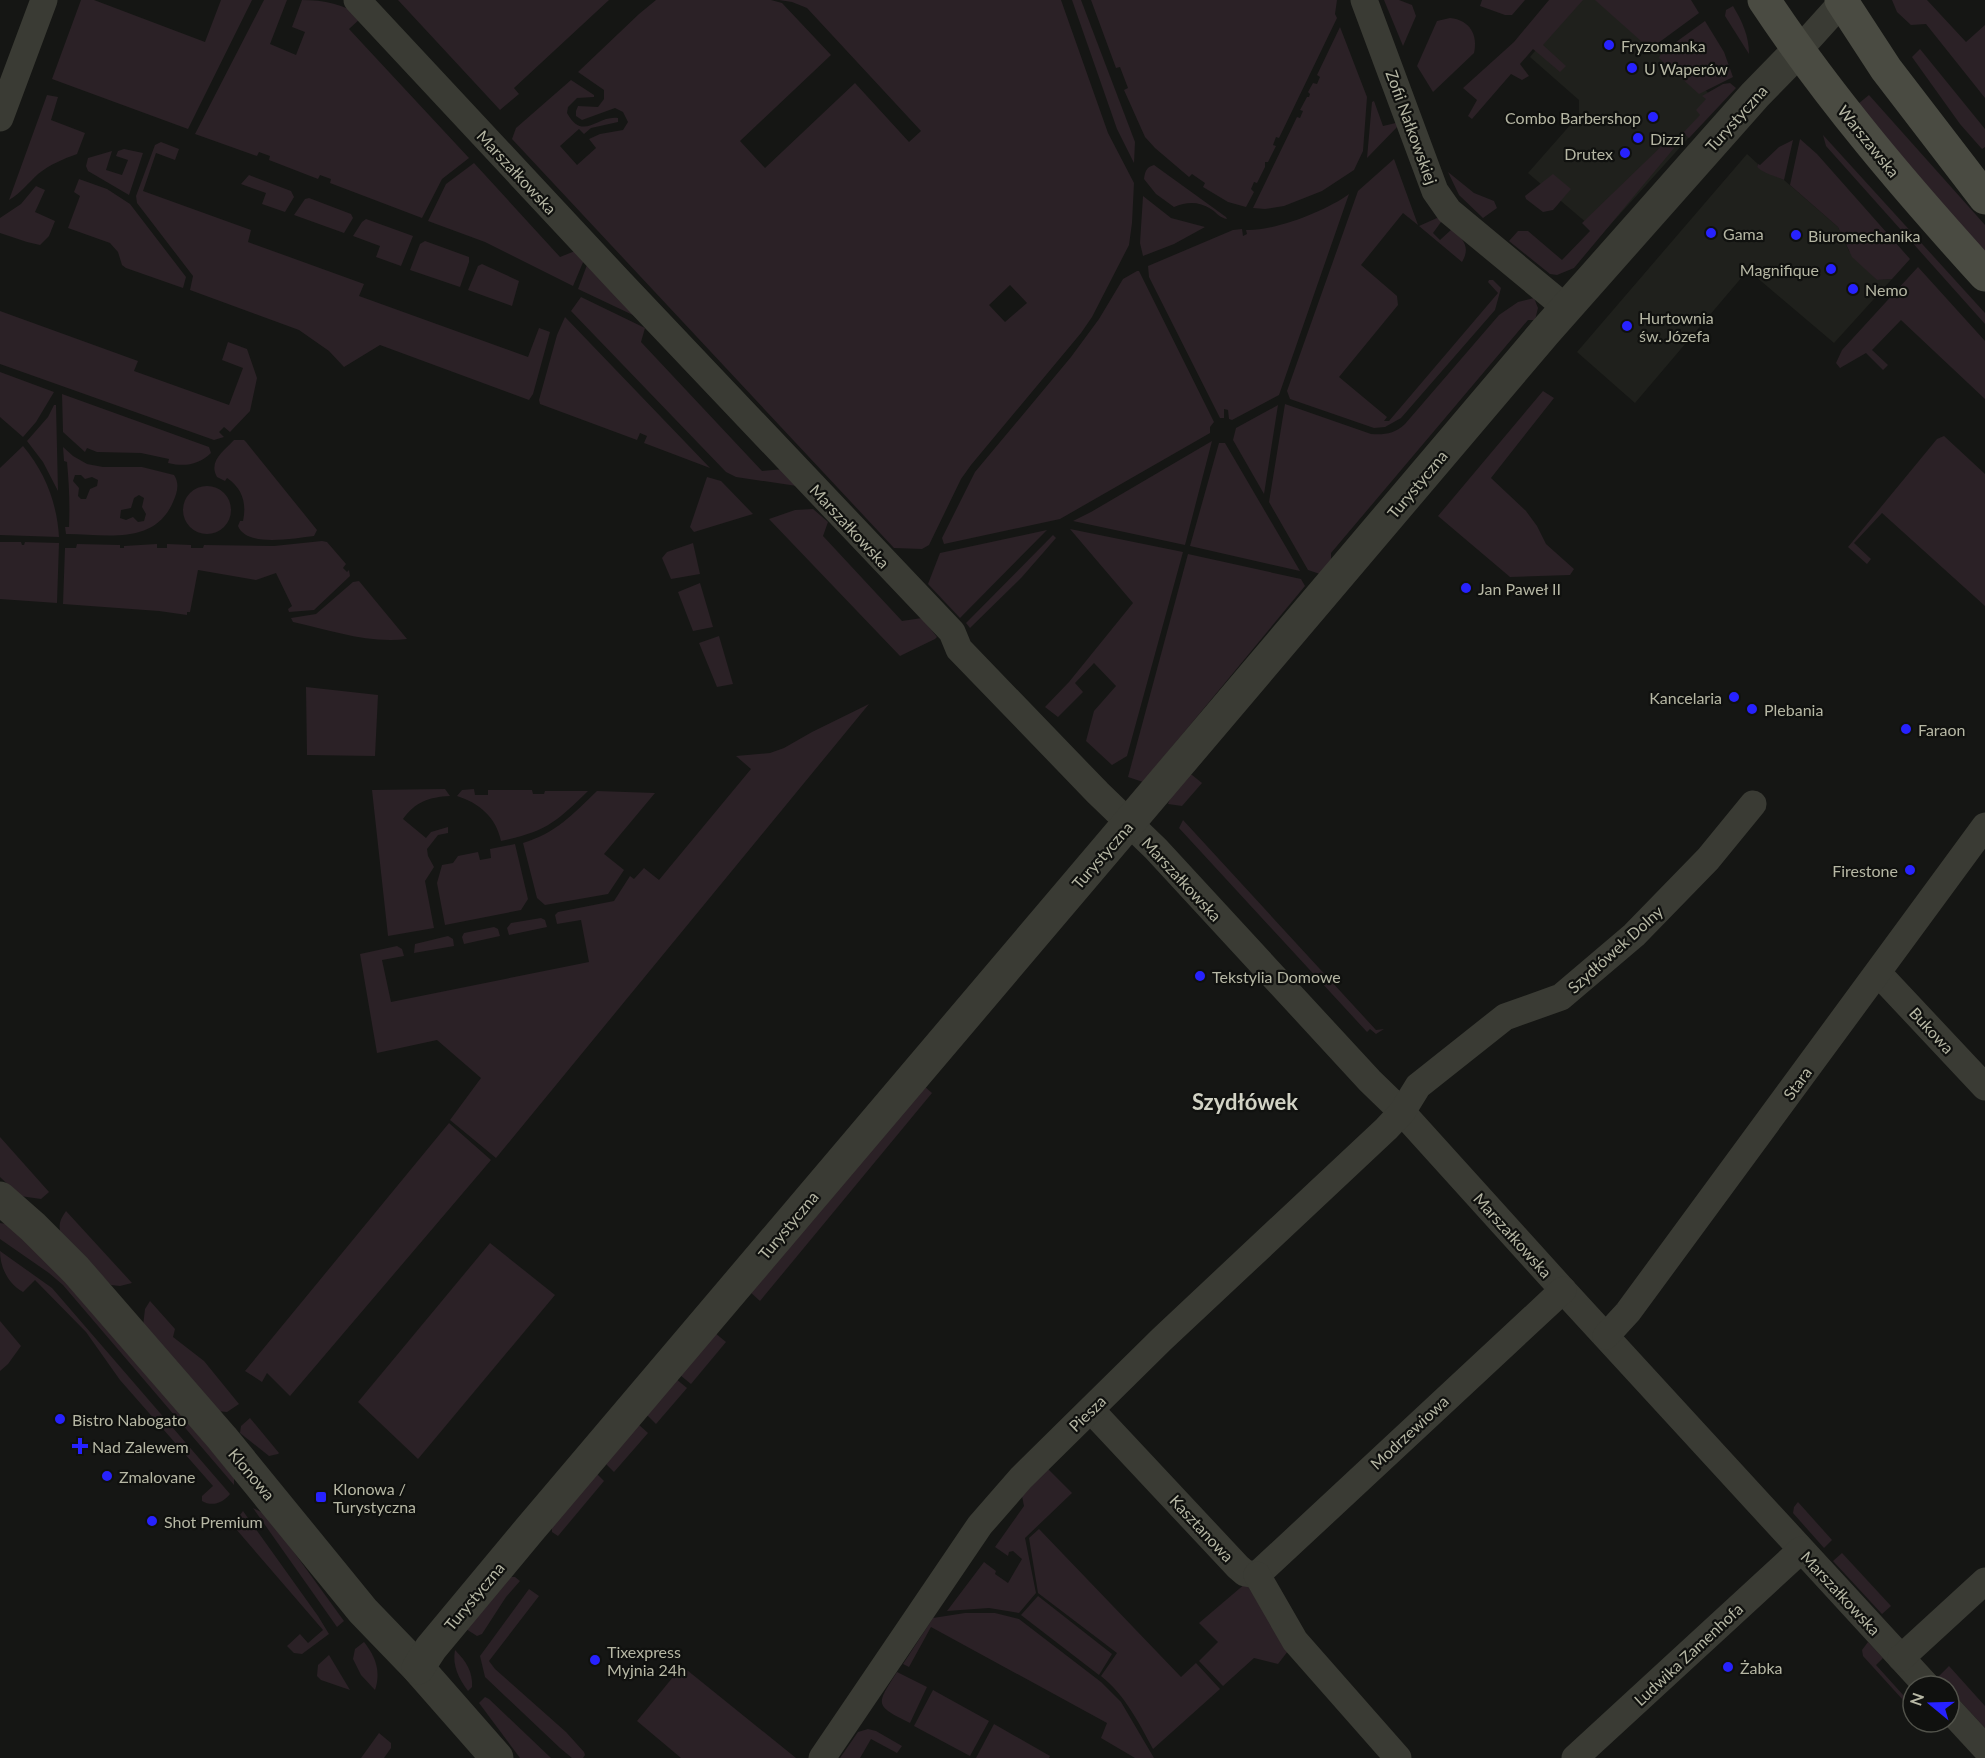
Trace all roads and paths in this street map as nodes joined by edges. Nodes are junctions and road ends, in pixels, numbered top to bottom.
1 (44, 0) edge
2 (357, 0) edge
3 (1364, 0) edge
4 (1764, 0) edge
5 (1842, 1) edge
6 (1798, 51) junction
7 (0, 118) edge
8 (1985, 198) edge
9 (1985, 275) edge
10 (1566, 308) junction
11 (1753, 804) dead end
12 (1129, 824) junction
13 (1985, 826) edge
14 (1878, 973) junction
15 (1985, 1086) edge
16 (1402, 1112) junction
17 (0, 1198) edge
18 (1563, 1290) junction
19 (1606, 1336) junction
20 (1091, 1410) junction
21 (1801, 1550) junction
22 (1257, 1575) junction
23 (1985, 1581) edge
24 (1901, 1658) junction
25 (418, 1668) junction
26 (1916, 1674) edge
27 (1961, 1722) edge
28 (1985, 1748) edge
29 (497, 1758) edge
30 (822, 1758) edge
31 (1398, 1758) edge
32 (1575, 1758) edge

1 - 7 street
2 - 12 street, Marszałkowska
3 - 10 street, Zofii Nałkowskiej
4 - 6 main road, Warszawska
5 - 6 street
5 - 8 main road
6 - 9 main road, Warszawska
6 - 10 street, Turystyczna
10 - 12 street, Turystyczna
11 - 16 street, Szydłówek Dolny
12 - 16 street, Marszałkowska
12 - 25 street, Turystyczna
13 - 14 street, Stara
14 - 15 street, Bukowa
14 - 19 street, Stara
16 - 18 street, Marszałkowska
16 - 20 street, Piesza
17 - 25 street, Klonowa
18 - 19 street, Marszałkowska
18 - 22 street, Modrzewiowa
19 - 21 street, Marszałkowska
20 - 22 street, Kasztanowa
20 - 30 street, Piesza
21 - 24 street, Marszałkowska
21 - 32 street, Ludwika Zamenhofa
22 - 31 street
23 - 24 street
24 - 26 street, Marszałkowska
25 - 29 street, Klonowa
27 - 28 street

